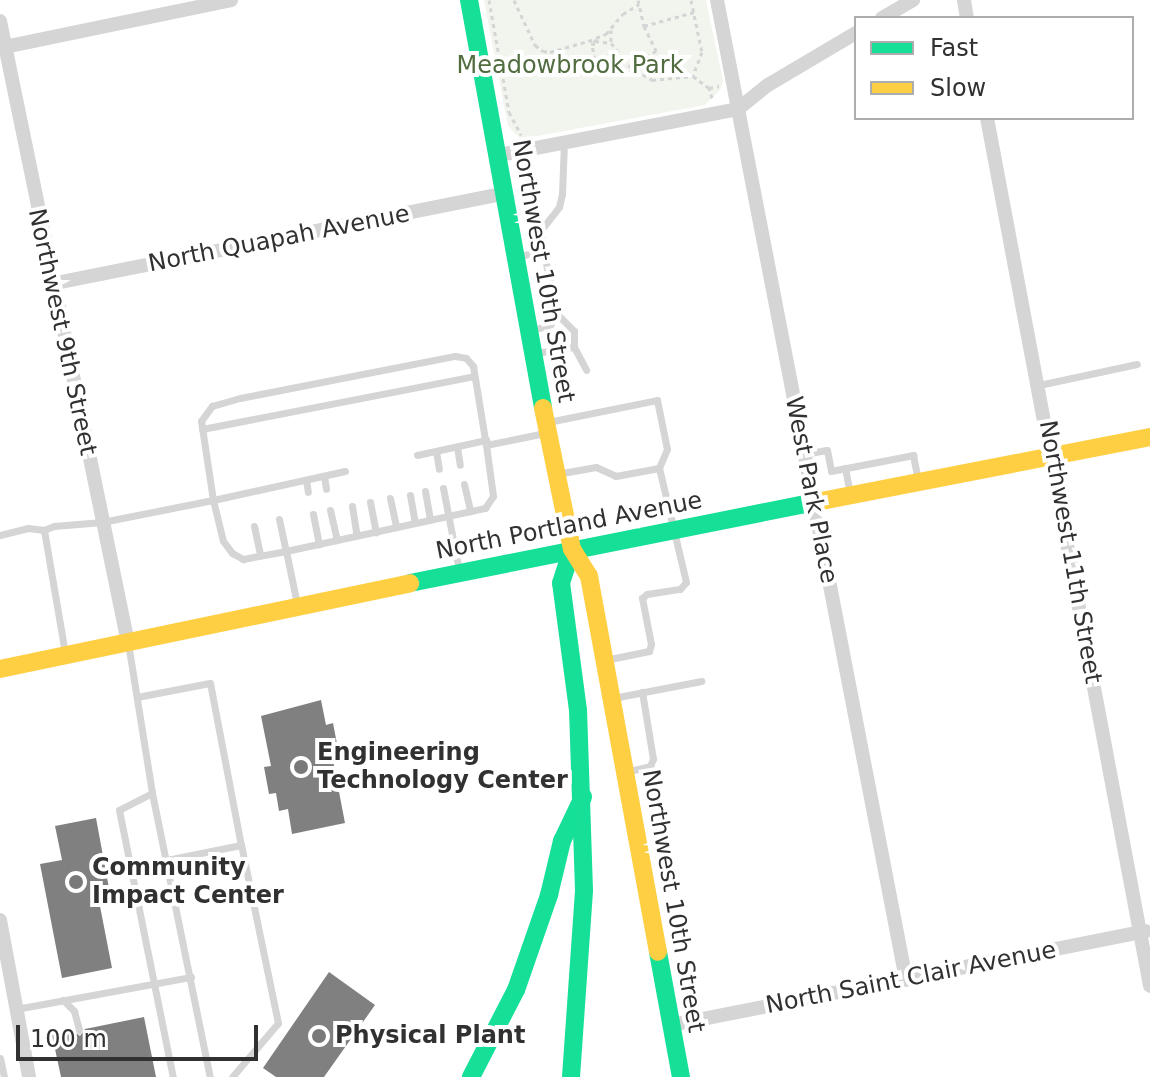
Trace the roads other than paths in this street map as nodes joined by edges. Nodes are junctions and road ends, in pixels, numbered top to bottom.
1 (231, 0) edge
2 (469, 0) edge
3 (717, 0) edge
4 (913, 0) edge
5 (885, 16) edge
6 (0, 21) edge
7 (854, 34) edge
8 (3, 47) edge
9 (738, 109) junction
10 (987, 120) edge
11 (564, 142) junction
12 (499, 155) junction
13 (506, 193) junction
14 (543, 250) junction
15 (517, 257) junction
16 (51, 284) junction
17 (557, 314) junction
18 (530, 331) junction
19 (574, 347) junction
20 (534, 353) junction
21 (1137, 364) dead end
22 (586, 370) dead end
23 (474, 376) junction
24 (1039, 385) junction
25 (546, 428) junction
26 (202, 429) junction
27 (1150, 437) edge
28 (486, 442) junction
29 (457, 447) junction
30 (436, 451) junction
31 (804, 454) junction
32 (417, 455) dead end
33 (1053, 455) junction
34 (460, 465) dead end
35 (659, 468) junction
36 (845, 468) junction
37 (439, 469) dead end
38 (345, 471) dead end
39 (556, 474) junction
40 (324, 476) junction
41 (306, 480) junction
42 (918, 481) junction
43 (464, 484) dead end
44 (273, 487) junction
45 (443, 488) dead end
46 (326, 489) dead end
47 (425, 491) dead end
48 (308, 492) dead end
49 (247, 493) junction
50 (850, 494) junction
51 (410, 495) dead end
52 (275, 498) dead end
53 (390, 498) dead end
54 (213, 500) junction
55 (813, 501) junction
56 (370, 502) dead end
57 (249, 503) dead end
58 (352, 506) dead end
59 (330, 510) dead end
60 (470, 511) junction
61 (313, 514) dead end
62 (449, 516) junction
63 (279, 519) dead end
64 (430, 520) junction
65 (102, 522) junction
66 (415, 523) junction
67 (254, 526) dead end
68 (396, 527) junction
69 (674, 529) junction
70 (44, 530) junction
71 (376, 532) junction
72 (0, 535) edge
73 (357, 536) junction
74 (337, 540) junction
75 (319, 544) junction
76 (572, 549) junction
77 (286, 551) junction
78 (260, 555) junction
79 (460, 572) junction
80 (297, 606) junction
81 (128, 643) junction
82 (65, 656) junction
83 (604, 660) junction
84 (0, 669) edge
85 (701, 681) dead end
86 (642, 692) junction
87 (137, 697) junction
88 (611, 698) junction
89 (625, 772) junction
90 (152, 793) junction
91 (583, 797) junction
92 (241, 845) junction
93 (166, 860) junction
94 (0, 920) edge
95 (1145, 931) edge
96 (191, 977) junction
97 (906, 980) junction
98 (153, 983) junction
99 (1150, 986) edge
100 (63, 1000) junction
101 (16, 1009) junction
102 (672, 1025) junction
103 (79, 1030) dead end
104 (0, 1058) edge
105 (4, 1077) edge
106 (29, 1077) edge
107 (173, 1077) edge
108 (210, 1077) edge
109 (232, 1077) edge
110 (471, 1077) edge
111 (571, 1077) edge
112 (681, 1077) edge

1 - 8 street
2 - 12 main road, Northwest 10th Street
3 - 9 street, West Park Place
4 - 5 street
6 - 8 street, Northwest 9th Street
7 - 9 street
8 - 16 street, Northwest 9th Street
9 - 11 street
9 - 31 street, West Park Place
10 - 24 street, Northwest 11th Street
11 - 12 street
11 - 14 lane
12 - 13 main road, Northwest 10th Street
13 - 15 main road, Northwest 10th Street
13 - 16 street, North Quapah Avenue
14 - 15 lane
14 - 17 lane
15 - 18 main road, Northwest 10th Street
16 - 65 street, Northwest 9th Street
17 - 18 lane
17 - 19 lane
18 - 20 main road, Northwest 10th Street
19 - 20 lane
19 - 22 lane
20 - 25 main road, Northwest 10th Street
21 - 24 lane
23 - 26 lane
23 - 26 lane
23 - 28 lane
24 - 33 street, Northwest 11th Street
25 - 28 lane
25 - 35 lane
25 - 39 main road, Northwest 10th Street
26 - 54 lane
27 - 33 main road, North Portland Avenue
28 - 29 lane
28 - 60 lane
29 - 30 lane
29 - 34 lane
30 - 32 lane
30 - 37 lane
31 - 36 lane
31 - 55 street, West Park Place
33 - 42 main road, North Portland Avenue
33 - 95 street, Northwest 11th Street
35 - 39 lane
35 - 69 lane
36 - 42 lane
36 - 50 lane
38 - 40 lane
39 - 76 main road, Northwest 10th Street
40 - 41 lane
40 - 46 lane
41 - 44 lane
41 - 48 lane
42 - 50 main road, North Portland Avenue
43 - 60 lane
44 - 49 lane
44 - 52 lane
45 - 62 lane
47 - 64 lane
49 - 54 lane
49 - 57 lane
50 - 55 main road, North Portland Avenue
51 - 66 lane
53 - 68 lane
54 - 65 lane
54 - 78 lane
55 - 69 main road, North Portland Avenue
55 - 97 street, West Park Place
56 - 71 lane
58 - 73 lane
59 - 74 lane
60 - 62 lane
61 - 75 lane
62 - 64 lane
62 - 79 lane
63 - 77 lane
64 - 66 lane
65 - 70 lane
65 - 81 street, Northwest 9th Street
66 - 68 lane
67 - 78 lane
68 - 71 lane
69 - 76 main road, North Portland Avenue
69 - 83 lane
70 - 72 lane
70 - 82 lane
71 - 73 lane
73 - 74 lane
74 - 75 lane
75 - 77 lane
76 - 79 main road, North Portland Avenue
76 - 83 main road, Northwest 10th Street
76 - 91 main road, Northwest 10th Street
77 - 78 lane
77 - 80 lane
79 - 80 main road, North Portland Avenue
80 - 81 main road, North Portland Avenue
81 - 82 main road, North Portland Avenue
81 - 87 lane
82 - 84 main road, North Portland Avenue
83 - 88 main road, Northwest 10th Street
85 - 86 lane
86 - 88 lane
86 - 89 lane
87 - 90 lane
87 - 92 lane
88 - 89 main road, Northwest 10th Street
89 - 102 main road, Northwest 10th Street
90 - 93 lane
90 - 98 lane
91 - 110 main road
91 - 111 main road, Northwest 10th Street
92 - 93 lane
92 - 109 lane
93 - 96 lane
94 - 101 street
95 - 97 street, North Saint Clair Avenue
95 - 99 street, Northwest 11th Street
96 - 98 lane
96 - 108 lane
97 - 102 street, North Saint Clair Avenue
98 - 100 lane
98 - 107 lane
100 - 101 lane
100 - 103 lane
101 - 106 street
102 - 112 main road, Northwest 10th Street
104 - 105 lane

